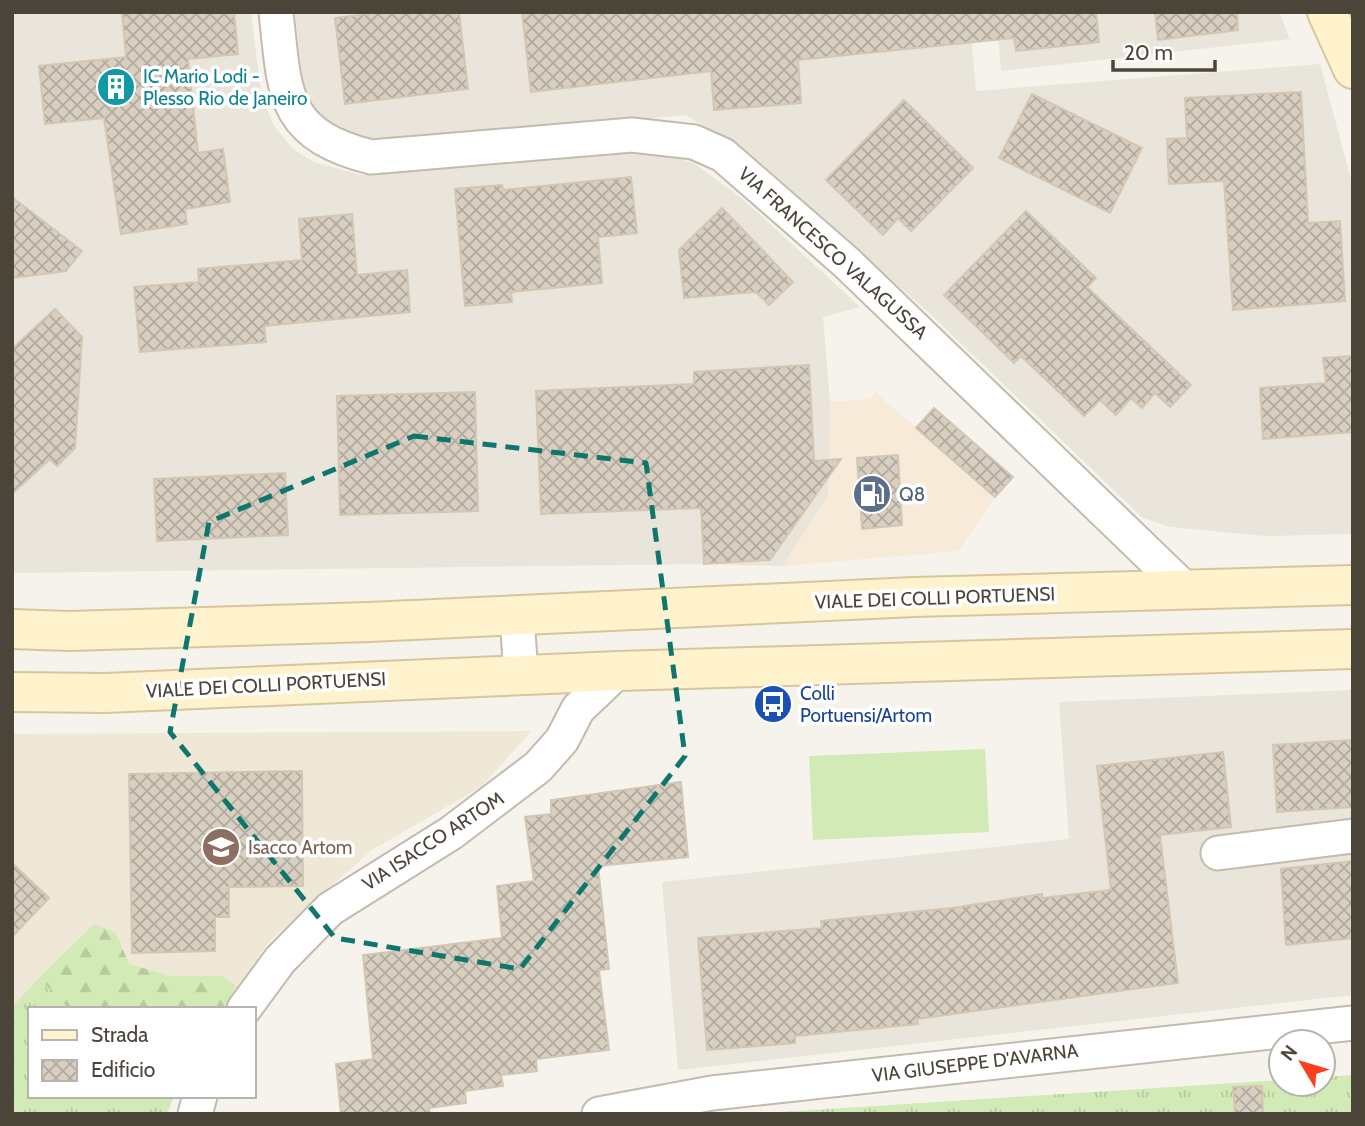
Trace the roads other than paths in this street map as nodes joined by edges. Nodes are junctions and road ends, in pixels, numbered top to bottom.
1 (276, 12) edge
2 (1328, 12) edge
3 (1353, 69) edge
4 (1353, 585) edge
5 (1186, 590) junction
6 (517, 617) junction
7 (12, 629) edge
8 (1353, 649) edge
9 (618, 671) junction
10 (521, 675) junction
11 (12, 692) edge
12 (1353, 836) edge
13 (1218, 853) dead end
14 (245, 1007) edge
15 (1353, 1023) edge
16 (598, 1114) edge

1 - 5 street, VIA FRANCESCO VALAGUSSA
2 - 3 street
4 - 5 street, VIALE DEI COLLI PORTUENSI
5 - 6 street, VIALE DEI COLLI PORTUENSI
6 - 7 street, VIALE DEI COLLI PORTUENSI
6 - 10 street
8 - 9 street, VIALE DEI COLLI PORTUENSI
9 - 10 street, VIALE DEI COLLI PORTUENSI
9 - 14 street, VIA ISACCO ARTOM
10 - 11 street, VIALE DEI COLLI PORTUENSI
12 - 13 street
15 - 16 street, VIA GIUSEPPE D'AVARNA

